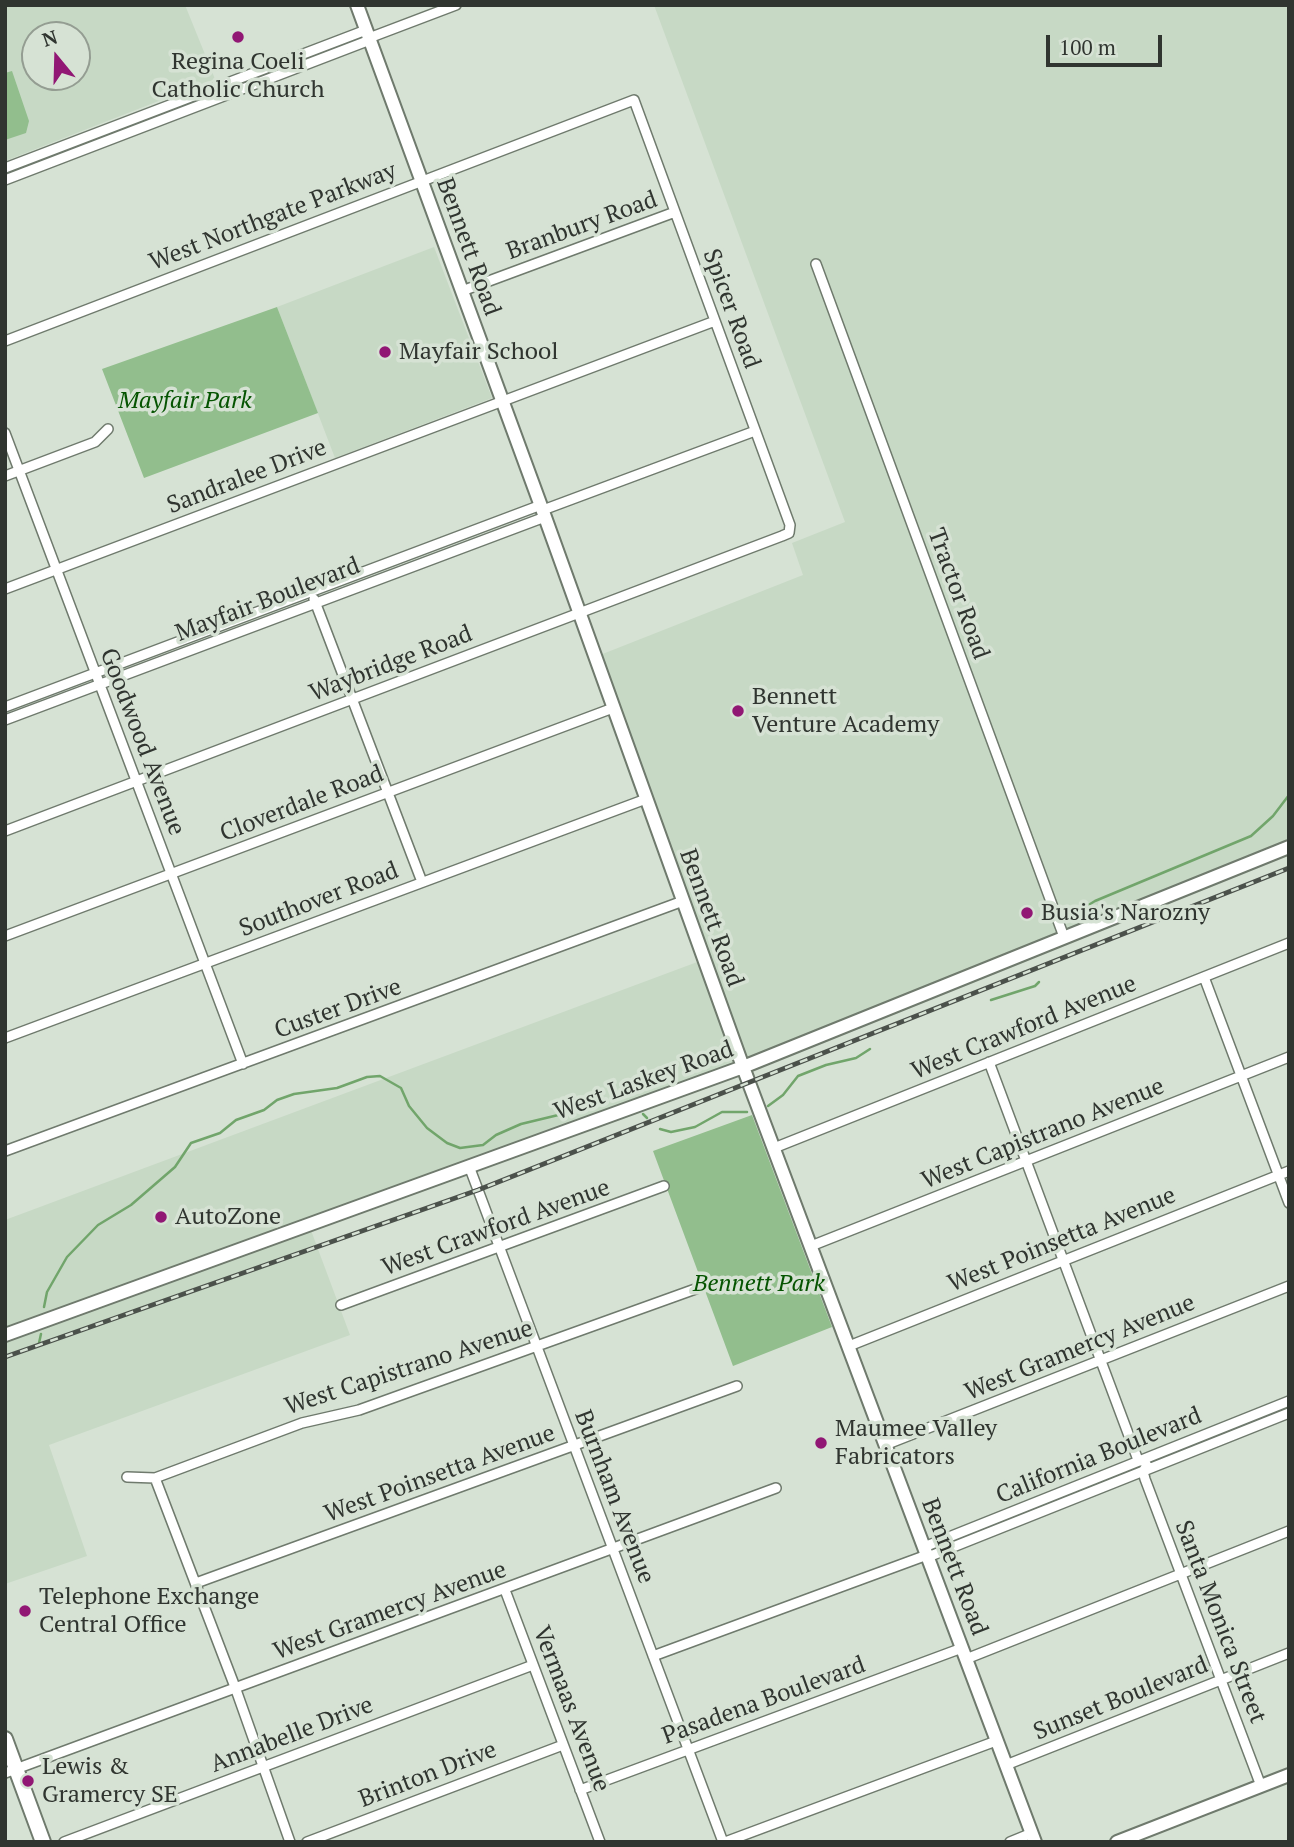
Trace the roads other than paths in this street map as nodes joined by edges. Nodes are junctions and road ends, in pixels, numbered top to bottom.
1 (357, 5) edge
2 (456, 5) edge
3 (368, 36) junction
4 (256, 72) junction
5 (260, 82) junction
6 (216, 87) junction
7 (220, 97) junction
8 (634, 100) joint
9 (60, 147) junction
10 (64, 157) junction
11 (5, 168) edge
12 (5, 180) edge
13 (421, 181) junction
14 (675, 212) junction
15 (816, 264) dead end
16 (462, 291) junction
17 (715, 321) junction
18 (5, 341) edge
19 (503, 401) junction
20 (108, 429) dead end
21 (755, 431) junction
22 (5, 433) edge
23 (19, 470) junction
24 (5, 476) edge
25 (543, 511) junction
26 (789, 533) joint
27 (57, 569) junction
28 (5, 589) edge
29 (311, 592) junction
30 (316, 603) junction
31 (579, 614) junction
32 (96, 673) junction
33 (100, 685) junction
34 (352, 699) junction
35 (5, 707) edge
36 (613, 708) junction
37 (5, 720) edge
38 (136, 781) junction
39 (388, 793) junction
40 (646, 799) junction
41 (5, 831) edge
42 (1289, 846) edge
43 (171, 874) junction
44 (422, 883) junction
45 (683, 901) junction
46 (5, 936) edge
47 (1064, 937) junction
48 (1289, 943) edge
49 (205, 964) junction
50 (1204, 977) junction
51 (5, 1038) edge
52 (1289, 1057) edge
53 (989, 1062) junction
54 (243, 1064) junction
55 (743, 1067) junction
56 (1241, 1076) junction
57 (774, 1148) junction
58 (5, 1151) edge
59 (1027, 1162) junction
60 (469, 1166) junction
61 (1289, 1171) edge
62 (1278, 1175) junction
63 (664, 1186) dead end
64 (1289, 1203) edge
65 (811, 1246) junction
66 (500, 1247) junction
67 (1064, 1261) junction
68 (1289, 1286) edge
69 (701, 1287) dead end
70 (341, 1305) dead end
71 (5, 1335) edge
72 (537, 1346) junction
73 (849, 1346) junction
74 (1101, 1361) junction
75 (737, 1386) dead end
76 (1289, 1401) edge
77 (1289, 1413) edge
78 (1246, 1419) junction
79 (1250, 1429) junction
80 (885, 1445) junction
81 (575, 1446) junction
82 (1139, 1460) junction
83 (1143, 1471) junction
84 (127, 1477) dead end
85 (155, 1478) junction
86 (776, 1488) dead end
87 (1033, 1502) junction
88 (1037, 1512) junction
89 (1289, 1531) edge
90 (614, 1550) junction
91 (927, 1553) junction
92 (1181, 1574) junction
93 (195, 1583) junction
94 (505, 1590) junction
95 (964, 1653) junction
96 (1289, 1653) edge
97 (653, 1656) junction
98 (533, 1665) junction
99 (1221, 1680) junction
100 (235, 1687) junction
101 (5, 1739) edge
102 (996, 1741) junction
103 (564, 1745) junction
104 (688, 1750) junction
105 (1006, 1765) junction
106 (262, 1767) junction
107 (11, 1771) edge
108 (1289, 1775) edge
109 (1261, 1786) junction
110 (580, 1790) junction
111 (1033, 1838) edge
112 (43, 1842) edge
113 (64, 1842) edge
114 (290, 1842) edge
115 (307, 1842) edge
116 (600, 1842) edge
117 (724, 1842) edge
118 (1010, 1842) edge
119 (1116, 1842) edge

1 - 3 street, Bennett Road
2 - 3 street
3 - 4 street
3 - 5 street
3 - 13 street, Bennett Road
4 - 5 street
4 - 6 street
5 - 7 street
6 - 7 street
6 - 9 street
7 - 10 street
8 - 13 street, West Northgate Parkway
8 - 14 street, Spicer Road
9 - 10 street
9 - 11 street
10 - 12 street
13 - 16 street, Bennett Road
13 - 18 street, West Northgate Parkway
14 - 16 street, Branbury Road
14 - 17 street, Spicer Road
15 - 47 street, Tractor Road
16 - 19 street, Bennett Road
17 - 19 street, Sandralee Drive
17 - 21 street, Spicer Road
19 - 25 street, Bennett Road
19 - 27 street, Sandralee Drive
20 - 23 street
21 - 25 street, Mayfair Boulevard
21 - 26 street, Spicer Road
22 - 23 street, Goodwood Avenue
23 - 24 street
23 - 27 street, Goodwood Avenue
25 - 29 street, Mayfair Boulevard
25 - 30 street, Mayfair Boulevard
25 - 31 street, Bennett Road
26 - 31 street, Waybridge Road
27 - 28 street, Sandralee Drive
27 - 32 street, Goodwood Avenue
29 - 30 street
29 - 32 street, Mayfair Boulevard
30 - 33 street, Mayfair Boulevard
30 - 34 street
31 - 34 street, Waybridge Road
31 - 36 street, Bennett Road
32 - 33 street, Goodwood Avenue
32 - 35 street, Mayfair Boulevard
33 - 37 street, Mayfair Boulevard
33 - 38 street, Goodwood Avenue
34 - 38 street, Waybridge Road
34 - 39 street
36 - 39 street, Cloverdale Road
36 - 40 street, Bennett Road
38 - 41 street, Waybridge Road
38 - 43 street, Goodwood Avenue
39 - 43 street, Cloverdale Road
39 - 44 street
40 - 44 street, Southover Road
40 - 45 street, Bennett Road
42 - 47 street, West Laskey Road
43 - 46 street, Cloverdale Road
43 - 49 street, Goodwood Avenue
44 - 49 street, Southover Road
45 - 54 street, Custer Drive
45 - 55 street, Bennett Road
47 - 55 street, West Laskey Road
48 - 50 street, West Crawford Avenue
49 - 51 street, Southover Road
49 - 54 street, Goodwood Avenue
50 - 53 street, West Crawford Avenue
50 - 56 street
52 - 56 street, West Capistrano Avenue
53 - 57 street, West Crawford Avenue
53 - 59 street, Santa Monica Street
54 - 58 street, Custer Drive
55 - 57 street, Bennett Road
55 - 60 street, West Laskey Road
56 - 59 street, West Capistrano Avenue
56 - 62 street
57 - 65 street, Bennett Road
59 - 65 street, West Capistrano Avenue
59 - 67 street, Santa Monica Street
60 - 66 street, Burnham Avenue
60 - 71 street, West Laskey Road
61 - 62 street, West Poinsetta Avenue
62 - 64 street
62 - 67 street, West Poinsetta Avenue
63 - 66 street, West Crawford Avenue
65 - 73 street, Bennett Road
66 - 70 street, West Crawford Avenue
66 - 72 street, Burnham Avenue
67 - 73 street, West Poinsetta Avenue
67 - 74 street, Santa Monica Street
68 - 74 street, West Gramercy Avenue
69 - 72 street, West Capistrano Avenue
72 - 81 street, Burnham Avenue
72 - 85 street, West Capistrano Avenue
73 - 80 street, Bennett Road
74 - 80 street, West Gramercy Avenue
74 - 82 street, Santa Monica Street
75 - 81 street, West Poinsetta Avenue
76 - 78 street, California Boulevard
77 - 79 street, California Boulevard
78 - 79 street
78 - 82 street, California Boulevard
79 - 83 street, California Boulevard
80 - 91 street, Bennett Road
81 - 90 street, Burnham Avenue
81 - 93 street, West Poinsetta Avenue
82 - 83 street, Santa Monica Street
82 - 87 street, California Boulevard
83 - 88 street, California Boulevard
83 - 92 street, Santa Monica Street
84 - 85 street, West Capistrano Avenue
85 - 93 street
86 - 90 street, West Gramercy Avenue
87 - 88 street
87 - 91 street, California Boulevard
88 - 91 street, California Boulevard
89 - 92 street, Pasadena Boulevard
90 - 94 street, West Gramercy Avenue
90 - 97 street, Burnham Avenue
91 - 95 street, Bennett Road
91 - 97 street, California Boulevard
92 - 95 street, Pasadena Boulevard
92 - 99 street, Santa Monica Street
93 - 100 street
94 - 98 street, Vermaas Avenue
94 - 100 street, West Gramercy Avenue
95 - 102 street, Bennett Road
95 - 104 street, Pasadena Boulevard
96 - 99 street, Sunset Boulevard
97 - 104 street, Burnham Avenue
98 - 103 street, Vermaas Avenue
98 - 106 street, Annabelle Drive
99 - 105 street, Sunset Boulevard
99 - 109 street, Santa Monica Street
100 - 106 street
100 - 107 street, West Gramercy Avenue
101 - 107 main road
102 - 105 street, Bennett Road
102 - 117 street
103 - 110 street, Vermaas Avenue
103 - 115 street, Brinton Drive
104 - 110 street, Pasadena Boulevard
104 - 117 street, Burnham Avenue
105 - 111 street, Bennett Road
106 - 113 street, Annabelle Drive
106 - 114 street
107 - 112 main road
108 - 109 street
109 - 119 street
110 - 116 street, Vermaas Avenue
111 - 118 street

